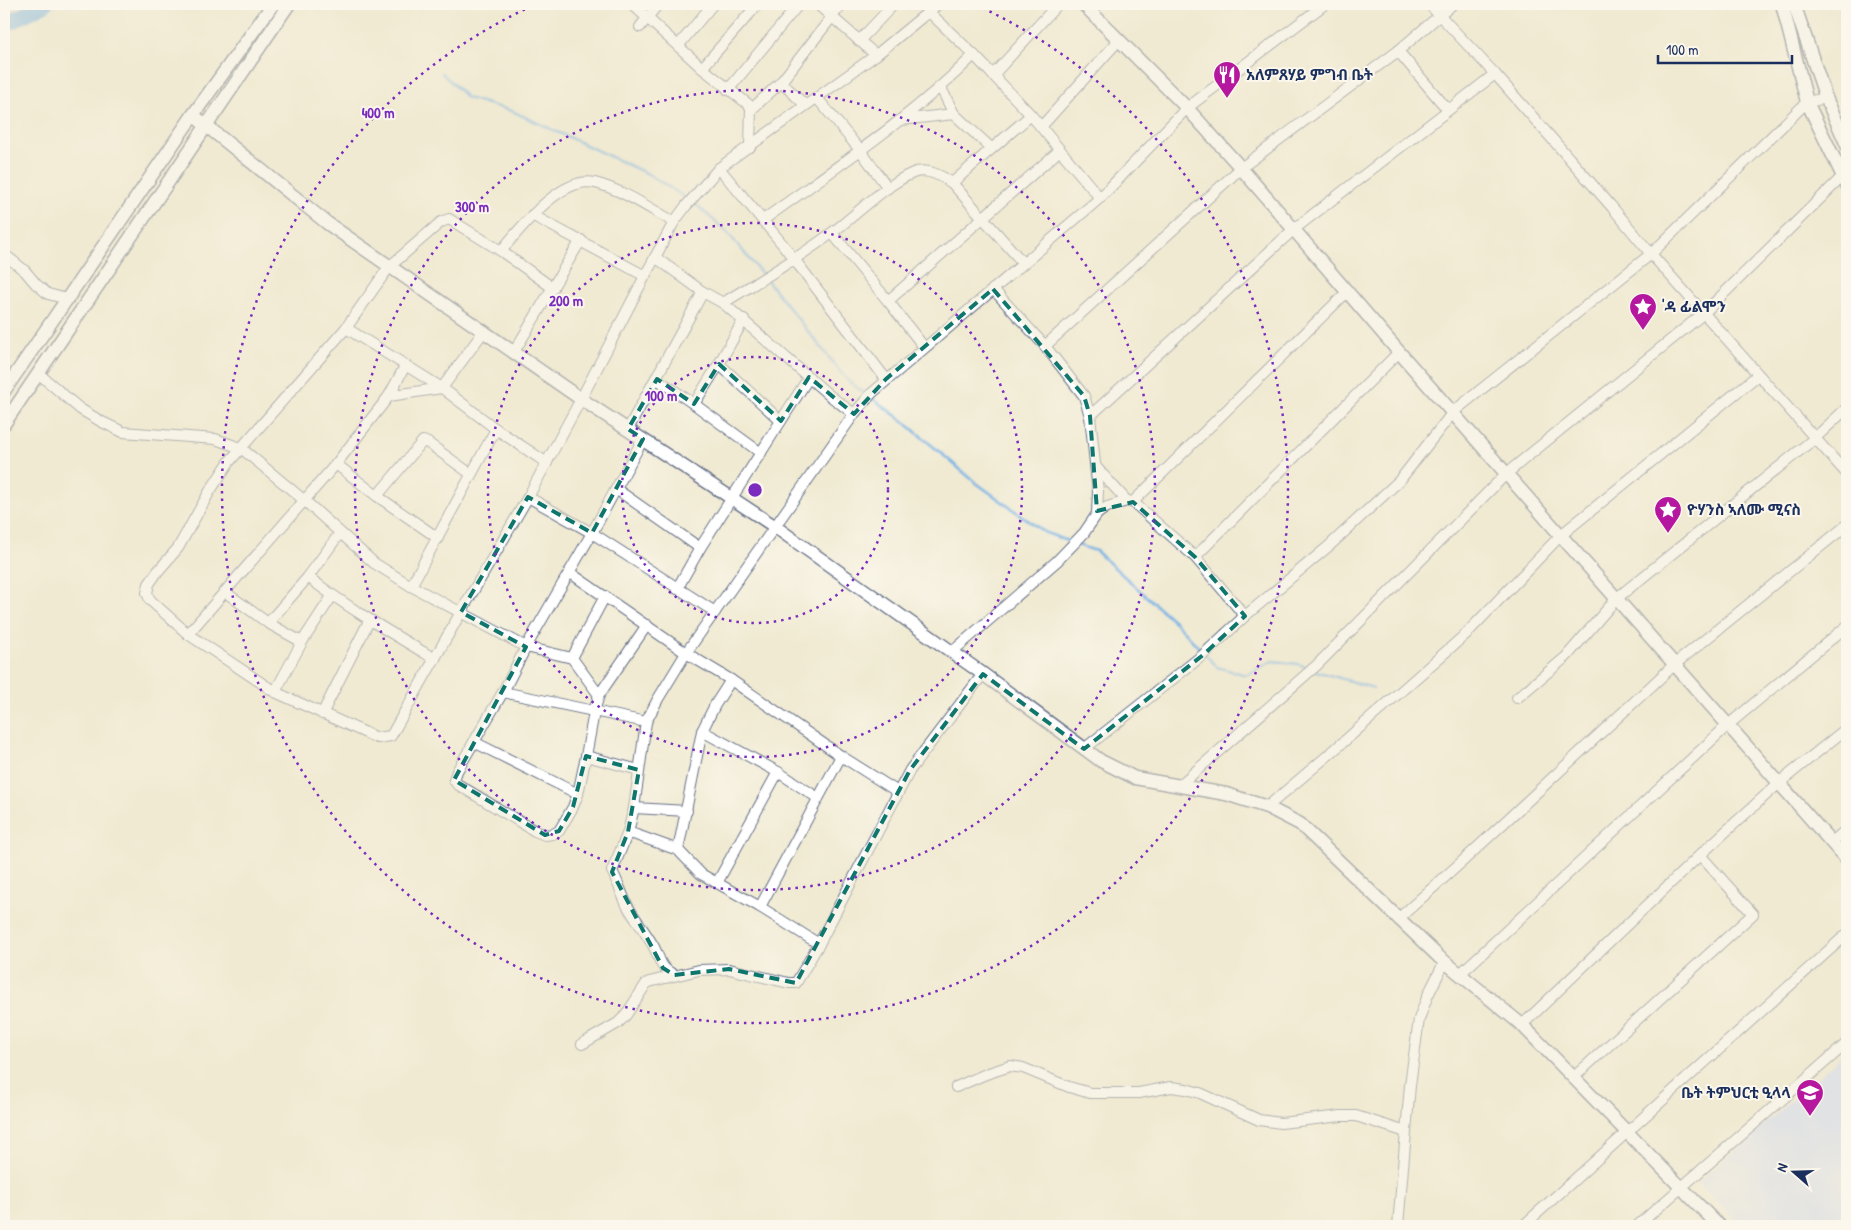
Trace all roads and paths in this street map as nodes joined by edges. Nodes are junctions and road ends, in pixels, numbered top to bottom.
1 (272, 4) edge
2 (289, 4) edge
3 (632, 4) edge
4 (658, 4) edge
5 (713, 4) edge
6 (758, 4) edge
7 (799, 4) edge
8 (817, 4) edge
9 (842, 4) edge
10 (894, 4) edge
11 (938, 4) edge
12 (1058, 4) edge
13 (1083, 4) edge
14 (1326, 4) edge
15 (1429, 4) edge
16 (1453, 4) edge
17 (1782, 4) edge
18 (1794, 4) edge
19 (929, 12) junction
20 (1439, 15) junction
21 (832, 16) junction
22 (648, 17) junction
23 (640, 26) dead end
24 (1118, 40) junction
25 (859, 41) junction
26 (678, 46) junction
27 (1398, 51) junction
28 (876, 55) junction
29 (974, 55) junction
30 (702, 68) junction
31 (1495, 74) junction
32 (993, 75) junction
33 (782, 82) junction
34 (941, 88) junction
35 (728, 90) junction
36 (817, 98) junction
37 (1826, 98) junction
38 (1807, 102) junction
39 (805, 106) junction
40 (751, 108) junction
41 (1187, 108) junction
42 (1448, 110) junction
43 (954, 114) junction
44 (193, 115) junction
45 (1031, 116) junction
46 (901, 120) junction
47 (207, 127) junction
48 (1041, 127) junction
49 (1847, 145) edge
50 (750, 147) junction
51 (992, 148) junction
52 (860, 150) junction
53 (1060, 150) junction
54 (719, 168) junction
55 (1241, 168) junction
56 (1846, 179) edge
57 (952, 183) junction
58 (888, 188) junction
59 (1100, 198) junction
60 (532, 216) junction
61 (982, 219) junction
62 (763, 220) junction
63 (674, 222) junction
64 (1294, 230) junction
65 (832, 233) junction
66 (581, 240) junction
67 (501, 251) junction
68 (4, 254) edge
69 (1651, 254) junction
70 (655, 257) junction
71 (794, 260) junction
72 (1023, 263) junction
73 (389, 267) junction
74 (645, 276) junction
75 (553, 288) junction
76 (993, 289) junction
77 (703, 292) junction
78 (1347, 292) junction
79 (67, 299) junction
80 (888, 301) junction
81 (723, 303) junction
82 (1704, 313) junction
83 (744, 319) junction
84 (346, 328) junction
85 (484, 331) junction
86 (1045, 346) junction
87 (924, 347) junction
88 (514, 352) junction
89 (1399, 352) junction
90 (719, 364) junction
91 (405, 366) junction
92 (38, 372) junction
93 (1758, 375) junction
94 (809, 377) junction
95 (657, 379) junction
96 (886, 379) junction
97 (442, 388) junction
98 (4, 391) edge
99 (389, 396) junction
100 (581, 399) junction
101 (694, 404) junction
102 (1847, 408) edge
103 (1453, 412) junction
104 (854, 414) junction
105 (1090, 416) junction
106 (781, 420) junction
107 (4, 424) edge
108 (496, 429) junction
109 (628, 429) junction
110 (1815, 438) junction
111 (643, 439) junction
112 (241, 448) junction
113 (761, 453) junction
114 (547, 463) junction
115 (336, 464) junction
116 (1096, 467) junction
117 (1507, 473) junction
118 (471, 474) junction
119 (1847, 474) edge
120 (616, 489) junction
121 (377, 496) junction
122 (528, 496) junction
123 (732, 499) junction
124 (304, 501) junction
125 (1130, 502) junction
126 (1097, 514) junction
127 (1847, 525) edge
128 (774, 526) junction
129 (340, 533) junction
130 (592, 533) junction
131 (1561, 535) junction
132 (438, 538) junction
133 (700, 548) junction
134 (1195, 557) junction
135 (569, 572) junction
136 (308, 577) junction
137 (411, 586) junction
138 (676, 589) junction
139 (224, 592) junction
140 (332, 596) junction
141 (605, 596) junction
142 (1616, 598) junction
143 (461, 612) junction
144 (714, 612) junction
145 (1245, 616) junction
146 (369, 621) junction
147 (268, 623) junction
148 (647, 625) junction
149 (1847, 626) edge
150 (188, 634) junction
151 (302, 642) junction
152 (526, 647) junction
153 (952, 652) junction
154 (686, 653) junction
155 (435, 658) junction
156 (572, 658) junction
157 (1674, 664) junction
158 (983, 674) junction
159 (731, 680) junction
160 (275, 692) junction
161 (503, 692) junction
162 (599, 696) junction
163 (1517, 698) dead end
164 (594, 712) junction
165 (322, 714) junction
166 (646, 722) junction
167 (1728, 725) junction
168 (1847, 728) edge
169 (702, 731) junction
170 (474, 742) junction
171 (1084, 749) junction
172 (586, 756) junction
173 (841, 756) junction
174 (639, 770) junction
175 (778, 772) junction
176 (1779, 783) junction
177 (1180, 785) junction
178 (898, 792) junction
179 (578, 794) junction
180 (818, 798) junction
181 (1267, 807) junction
182 (634, 808) junction
183 (687, 811) junction
184 (1847, 829) edge
185 (628, 832) junction
186 (1832, 842) junction
187 (678, 850) junction
188 (1700, 855) junction
189 (1847, 860) edge
190 (717, 883) junction
191 (760, 907) junction
192 (1398, 918) junction
193 (1847, 934) edge
194 (818, 944) junction
195 (1445, 962) junction
196 (1460, 974) junction
197 (674, 975) junction
198 (1522, 1025) junction
199 (1847, 1043) edge
200 (582, 1044) dead end
201 (1574, 1077) junction
202 (956, 1087) dead end
203 (1406, 1132) junction
204 (1626, 1133) junction
205 (1680, 1187) junction
206 (1398, 1226) edge
207 (1523, 1226) edge
208 (1637, 1226) edge
209 (1719, 1226) edge

1 - 44 street
2 - 47 street
3 - 22 street
4 - 22 street
5 - 26 street
6 - 30 street
7 - 35 street
8 - 21 street
9 - 21 street
10 - 25 street
11 - 19 street
12 - 32 street
13 - 24 street
14 - 41 street
15 - 20 street
16 - 20 street
17 - 38 street
18 - 37 street
19 - 28 street
19 - 29 street
20 - 27 street
20 - 31 street
21 - 25 street
21 - 33 street
22 - 23 street
22 - 26 street
24 - 41 street
24 - 48 street
25 - 28 street
26 - 30 street
27 - 42 street
27 - 55 street
28 - 36 street
29 - 32 street
29 - 34 street
30 - 35 street
31 - 42 street
31 - 69 street
32 - 45 street
33 - 39 street
33 - 40 street
34 - 43 street
34 - 46 street
35 - 40 street
36 - 39 street
36 - 52 street
37 - 38 street
37 - 49 street
38 - 56 street
38 - 69 street
39 - 50 street
40 - 50 street
41 - 55 street
41 - 59 street
42 - 64 street
43 - 46 street
43 - 51 street
44 - 47 street
44 - 79 street
45 - 48 street
45 - 51 street
46 - 52 street
47 - 73 street
47 - 92 street
48 - 53 street
50 - 54 street
51 - 57 street
52 - 58 street
52 - 62 street
53 - 59 street
53 - 61 street
54 - 62 street
54 - 63 street
55 - 64 street
55 - 86 street
56 - 82 street
57 - 58 street
57 - 61 street
58 - 65 street
59 - 72 street
60 - 63 street
60 - 66 street
60 - 67 street
61 - 72 street
61 - 80 street
62 - 71 street
63 - 70 street
64 - 78 street
64 - 105 street
65 - 71 street
65 - 80 street
66 - 74 street
66 - 75 street
67 - 73 street
67 - 75 street
68 - 79 street
69 - 82 street
69 - 103 street
70 - 74 street
70 - 77 street
71 - 81 street
71 - 96 street
72 - 76 street
73 - 84 street
73 - 85 street
74 - 100 street
75 - 88 street
76 - 86 street
76 - 87 street
77 - 81 street
77 - 95 street
78 - 89 street
78 - 125 street
79 - 98 street
80 - 87 street
81 - 83 street
82 - 93 street
82 - 117 street
83 - 90 street
83 - 94 street
84 - 91 street
84 - 112 street
85 - 88 street
85 - 97 street
86 - 105 street
87 - 96 street
88 - 100 street
89 - 103 street
89 - 134 street
90 - 101 street
90 - 106 street
91 - 97 street
91 - 99 street
92 - 107 street
92 - 112 street
93 - 110 street
93 - 131 street
94 - 104 street
94 - 106 street
95 - 101 street
95 - 109 street
96 - 104 street
97 - 99 street
97 - 108 street
99 - 115 street
100 - 109 street
100 - 114 street
101 - 113 street
102 - 110 street
103 - 117 street
103 - 145 street
104 - 128 street
105 - 116 street
106 - 113 street
108 - 114 street
108 - 118 street
109 - 111 street
110 - 119 street
110 - 142 street
111 - 120 street
111 - 123 street
112 - 124 street
112 - 150 street
113 - 123 street
114 - 122 street
115 - 121 street
115 - 124 street
116 - 125 street
116 - 126 street
117 - 131 street
117 - 177 street
118 - 121 street
118 - 132 street
120 - 130 street
120 - 133 street
121 - 132 street
122 - 130 street
122 - 143 street
123 - 128 street
123 - 133 street
124 - 129 street
124 - 139 street
125 - 126 street
125 - 134 street
126 - 153 street
127 - 157 street
128 - 144 street
128 - 153 street
129 - 136 street
129 - 137 street
130 - 135 street
130 - 138 street
131 - 142 street
131 - 181 street
132 - 137 street
133 - 138 street
134 - 145 street
135 - 141 street
135 - 152 street
136 - 140 street
136 - 147 street
137 - 143 street
138 - 144 street
139 - 147 street
139 - 150 street
140 - 146 street
140 - 151 street
141 - 148 street
141 - 156 street
142 - 157 street
142 - 163 street
143 - 152 street
143 - 155 street
144 - 154 street
145 - 171 street
146 - 155 street
146 - 165 street
147 - 151 street
148 - 154 street
148 - 162 street
149 - 167 street
150 - 160 street
151 - 160 street
152 - 156 street
152 - 161 street
153 - 158 street
154 - 159 street
154 - 166 street
155 - 165 street
156 - 162 street
157 - 167 street
157 - 192 street
158 - 171 street
158 - 178 street
159 - 169 street
159 - 173 street
160 - 165 street
161 - 164 street
161 - 170 street
162 - 164 street
164 - 166 street
164 - 172 street
166 - 174 street
167 - 176 street
167 - 196 street
168 - 176 street
169 - 175 street
169 - 183 street
170 - 179 street
170 - 179 street
171 - 177 street
172 - 174 street
172 - 179 street
173 - 178 street
173 - 180 street
174 - 182 street
175 - 180 street
175 - 190 street
176 - 186 street
176 - 188 street
177 - 181 street
178 - 194 street
180 - 191 street
181 - 192 street
182 - 183 street
182 - 185 street
183 - 187 street
184 - 186 street
185 - 187 street
185 - 197 street
186 - 189 street
187 - 190 street
188 - 198 street
188 - 201 street
190 - 191 street
191 - 194 street
192 - 195 street
193 - 204 street
194 - 197 street
195 - 196 street
195 - 203 street
196 - 198 street
197 - 200 street
198 - 201 street
199 - 205 street
201 - 204 street
202 - 203 street
203 - 206 street
204 - 205 street
204 - 207 street
205 - 208 street
205 - 209 street

